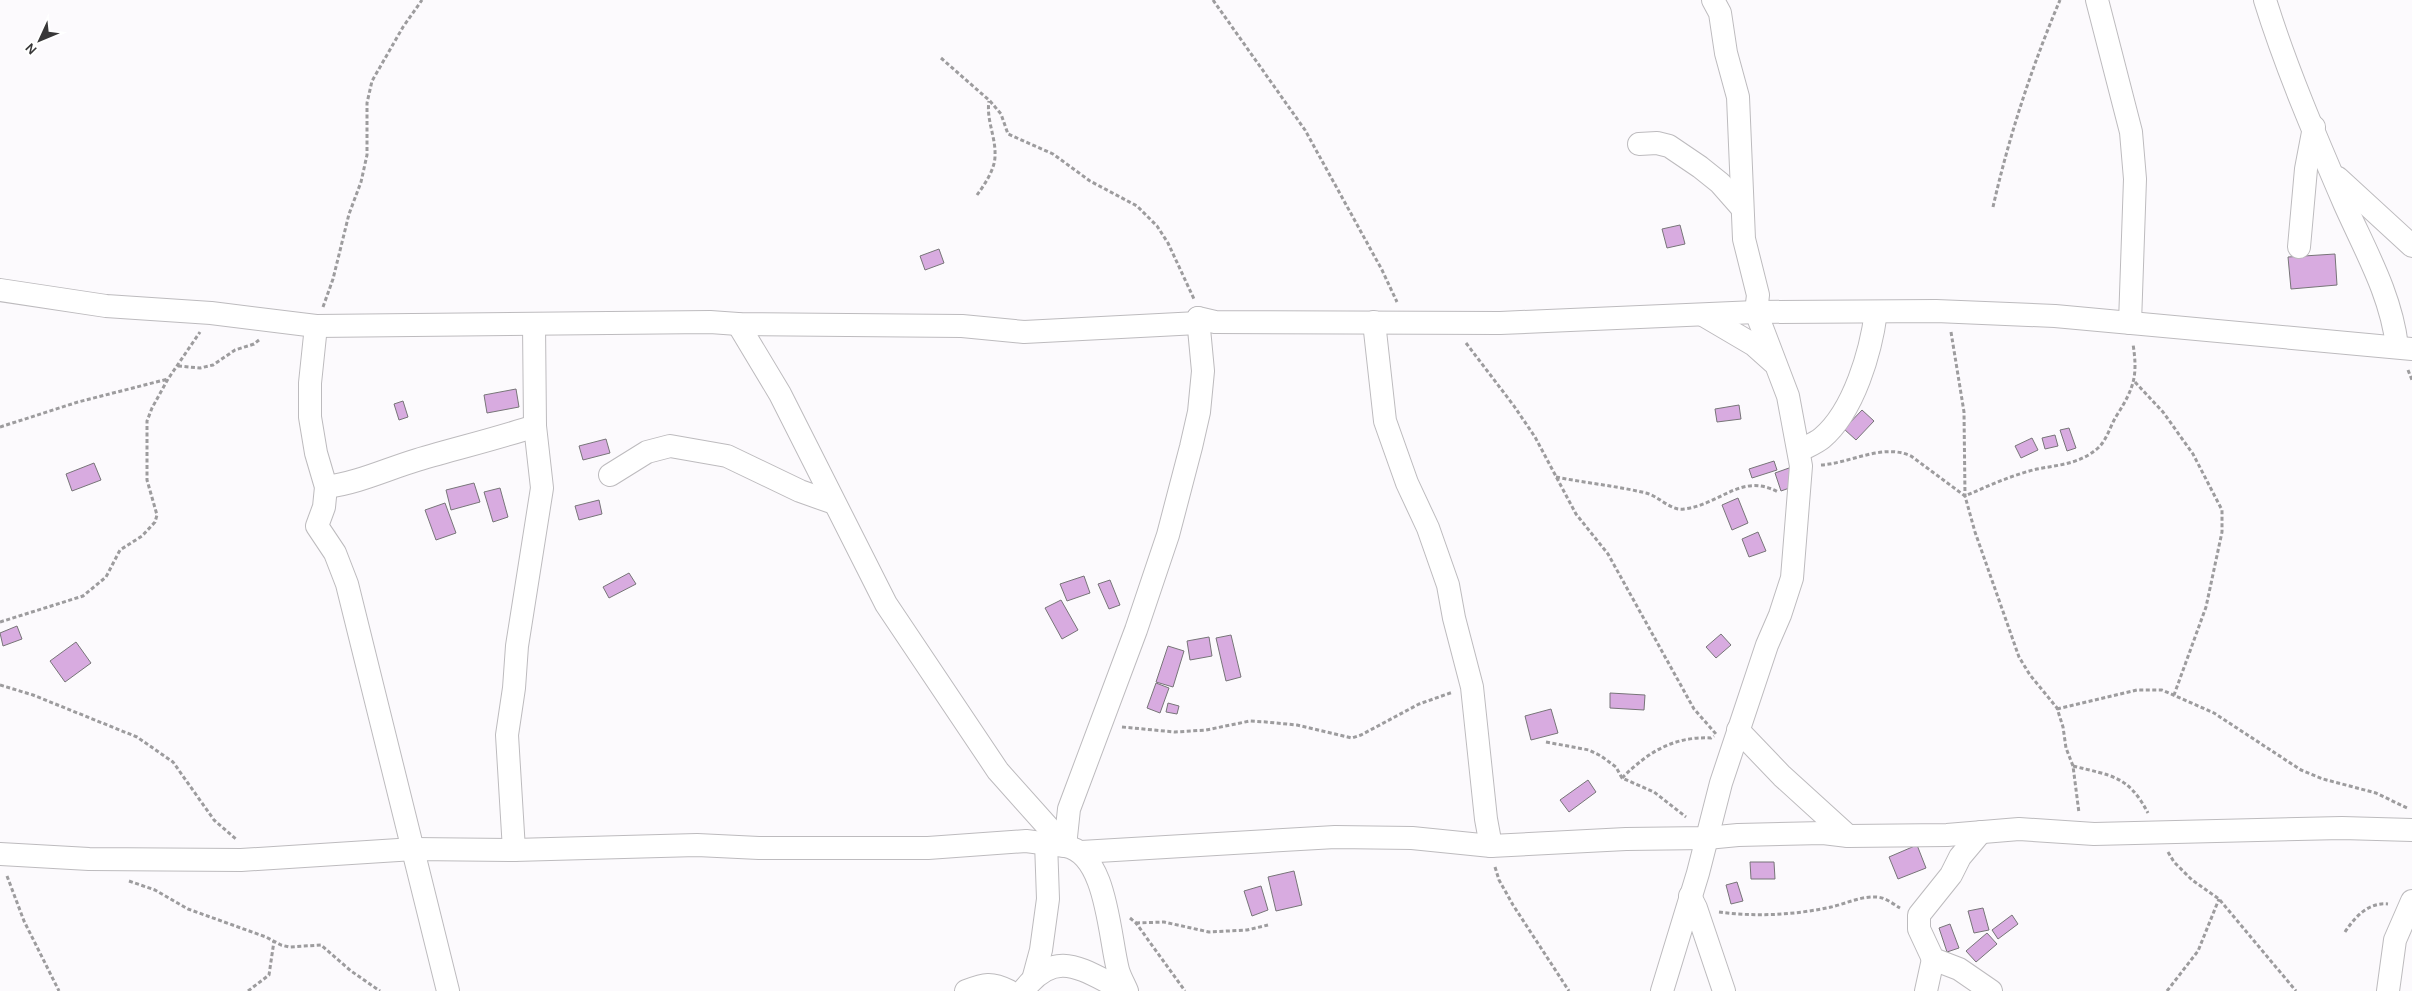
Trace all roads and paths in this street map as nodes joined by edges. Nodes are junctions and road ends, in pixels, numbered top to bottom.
1 (422, 0) edge
2 (1213, 0) edge
3 (1713, 0) edge
4 (2060, 0) edge
5 (2097, 0) edge
6 (2265, 0) edge
7 (941, 58) dead end
8 (990, 101) junction
9 (2314, 127) junction
10 (1639, 144) dead end
11 (2332, 172) junction
12 (977, 195) dead end
13 (1993, 206) dead end
14 (1742, 208) junction
15 (2299, 246) dead end
16 (2412, 246) edge
17 (0, 290) edge
18 (1756, 312) junction
19 (1876, 312) junction
20 (1948, 312) junction
21 (211, 313) junction
22 (1703, 315) junction
23 (1198, 321) junction
24 (1374, 322) junction
25 (1450, 322) junction
26 (283, 323) junction
27 (1406, 323) junction
28 (2130, 323) junction
29 (534, 324) junction
30 (738, 324) junction
31 (316, 326) junction
32 (2405, 347) edge
33 (1776, 365) junction
34 (178, 366) junction
35 (168, 379) junction
36 (2135, 382) junction
37 (535, 426) junction
38 (0, 427) edge
39 (1800, 459) junction
40 (610, 475) dead end
41 (1555, 477) junction
42 (326, 488) junction
43 (1798, 494) junction
44 (1965, 496) junction
45 (834, 503) junction
46 (0, 622) edge
47 (0, 685) edge
48 (1472, 687) junction
49 (2174, 695) junction
50 (2057, 710) junction
51 (1099, 726) junction
52 (1730, 734) junction
53 (1546, 742) dead end
54 (2073, 766) junction
55 (1622, 778) junction
56 (2412, 811) edge
57 (2412, 830) edge
58 (2156, 831) junction
59 (1981, 832) junction
60 (2083, 833) junction
61 (1848, 836) junction
62 (1704, 838) junction
63 (243, 842) dead end
64 (1491, 846) junction
65 (1064, 847) junction
66 (414, 849) junction
67 (514, 850) junction
68 (3, 864) edge
69 (125, 880) dead end
70 (1104, 899) junction
71 (2219, 899) junction
72 (1693, 902) junction
73 (2410, 906) edge
74 (1136, 923) junction
75 (1268, 925) dead end
76 (1919, 929) junction
77 (2345, 932) dead end
78 (274, 941) junction
79 (1933, 959) junction
80 (1029, 983) edge
81 (58, 991) edge
82 (248, 991) edge
83 (380, 991) edge
84 (448, 991) edge
85 (966, 991) edge
86 (1009, 991) edge
87 (1127, 991) edge
88 (1185, 991) edge
89 (1569, 991) edge
90 (1662, 991) edge
91 (1724, 991) edge
92 (1926, 991) edge
93 (1991, 991) edge
94 (2168, 991) edge
95 (2296, 991) edge
96 (2388, 991) edge

1 - 31 path
2 - 27 path
3 - 14 street
4 - 13 path
5 - 28 street
6 - 9 street
7 - 8 path
8 - 12 path
8 - 23 path
9 - 11 street
9 - 15 street
10 - 14 street
11 - 16 street
11 - 32 street
14 - 18 street
17 - 21 street
18 - 19 street
18 - 22 street
18 - 33 street
19 - 20 street
19 - 39 street
20 - 28 street
20 - 44 path
21 - 26 street
21 - 34 path
22 - 25 street
22 - 33 street
23 - 24 street
23 - 30 street
23 - 51 street
24 - 27 street
24 - 48 street
25 - 27 street
25 - 41 path
26 - 31 street
26 - 34 path
28 - 32 street
28 - 36 path
29 - 30 street
29 - 31 street
29 - 37 street
30 - 45 street
31 - 42 street
33 - 39 street
34 - 35 path
35 - 38 path
35 - 46 path
36 - 44 path
36 - 49 path
37 - 42 street
37 - 67 street
39 - 43 street
39 - 44 path
40 - 45 street
41 - 43 path
41 - 52 path
42 - 66 street
43 - 52 street
44 - 50 path
45 - 65 street
47 - 63 path
48 - 51 path
48 - 64 street
49 - 50 path
49 - 56 path
50 - 54 path
51 - 65 street
52 - 55 path
52 - 61 street
52 - 62 street
53 - 55 path
54 - 58 path
54 - 60 path
55 - 62 path
57 - 58 street
58 - 60 street
58 - 71 path
59 - 60 street
59 - 61 street
59 - 76 street
61 - 62 street
62 - 64 street
62 - 72 street
64 - 65 street
64 - 89 path
65 - 67 street
65 - 70 street
65 - 80 street
66 - 67 street
66 - 68 street
66 - 84 street
68 - 81 path
69 - 78 path
70 - 74 path
70 - 87 street
71 - 94 path
71 - 95 path
72 - 76 path
72 - 90 street
72 - 91 street
73 - 77 path
73 - 96 street
74 - 75 path
74 - 88 path
76 - 79 street
78 - 82 path
78 - 83 path
79 - 92 street
79 - 93 street
80 - 87 street
85 - 86 street

